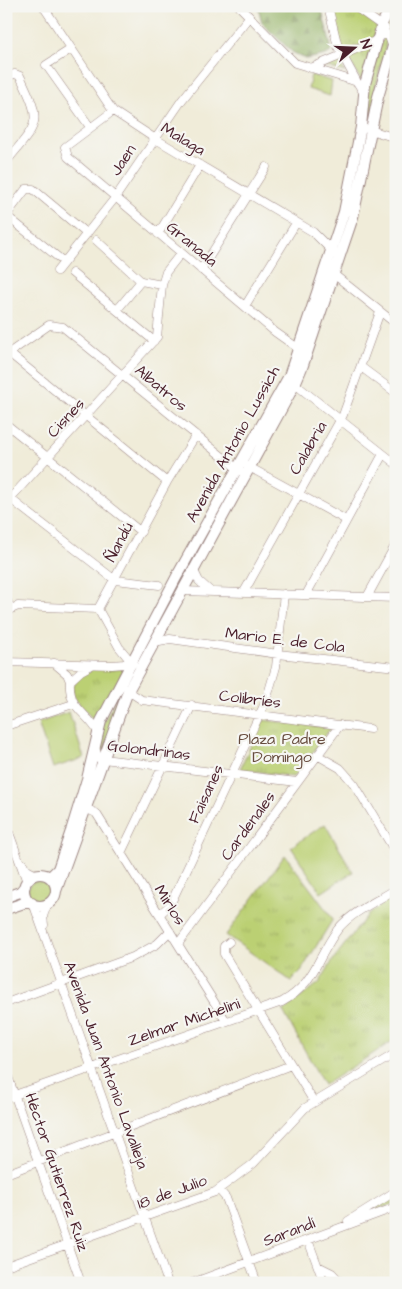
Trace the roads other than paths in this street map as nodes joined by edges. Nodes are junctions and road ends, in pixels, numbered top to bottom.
1 (43, 6) edge
2 (238, 6) edge
3 (328, 6) edge
4 (354, 6) edge
5 (392, 6) edge
6 (249, 17) junction
7 (382, 24) junction
8 (392, 38) edge
9 (377, 40) junction
10 (71, 49) junction
11 (342, 55) junction
12 (311, 68) junction
13 (6, 76) edge
14 (357, 82) junction
15 (363, 92) junction
16 (113, 111) junction
17 (90, 127) junction
18 (361, 127) junction
19 (372, 132) junction
20 (154, 138) junction
21 (396, 138) edge
22 (6, 162) edge
23 (200, 165) junction
24 (266, 167) dead end
25 (248, 194) junction
26 (115, 198) junction
27 (296, 223) junction
28 (87, 234) junction
29 (158, 234) junction
30 (96, 240) dead end
31 (332, 250) junction
32 (181, 253) junction
33 (64, 262) junction
34 (327, 263) junction
35 (339, 263) junction
36 (200, 270) junction
37 (57, 271) dead end
38 (72, 273) dead end
39 (334, 276) junction
40 (141, 281) junction
41 (162, 285) junction
42 (245, 306) junction
43 (117, 310) junction
44 (380, 312) junction
45 (396, 324) edge
46 (154, 341) junction
47 (310, 345) junction
48 (299, 350) junction
49 (8, 354) edge
50 (361, 367) junction
51 (124, 376) junction
52 (295, 384) junction
53 (396, 393) edge
54 (86, 417) junction
55 (340, 419) junction
56 (6, 424) edge
57 (196, 435) junction
58 (383, 454) junction
59 (48, 458) junction
60 (396, 464) edge
61 (243, 467) junction
62 (167, 482) junction
63 (298, 492) junction
64 (8, 499) edge
65 (346, 520) junction
66 (141, 532) junction
67 (396, 544) edge
68 (193, 569) junction
69 (115, 580) junction
70 (173, 584) junction
71 (159, 585) dead end
72 (183, 588) junction
73 (206, 590) junction
74 (244, 592) junction
75 (284, 594) junction
76 (306, 595) junction
77 (367, 597) junction
78 (6, 598) edge
79 (396, 598) edge
80 (98, 609) junction
81 (9, 611) edge
82 (162, 625) junction
83 (170, 638) junction
84 (152, 643) junction
85 (119, 648) junction
86 (278, 654) junction
87 (131, 661) junction
88 (6, 662) edge
89 (54, 662) junction
90 (94, 664) junction
91 (112, 665) junction
92 (396, 667) edge
93 (138, 670) junction
94 (70, 681) junction
95 (128, 690) junction
96 (73, 704) junction
97 (192, 705) junction
98 (260, 714) junction
99 (340, 725) junction
100 (6, 726) edge
101 (370, 729) dead end
102 (98, 732) junction
103 (95, 747) junction
104 (317, 755) junction
105 (103, 759) junction
106 (163, 765) junction
107 (231, 774) junction
108 (297, 782) junction
109 (87, 809) junction
110 (6, 824) edge
111 (15, 849) junction
112 (121, 853) junction
113 (396, 853) edge
114 (36, 874) junction
115 (50, 877) junction
116 (26, 884) junction
117 (396, 889) edge
118 (56, 891) junction
119 (6, 897) edge
120 (32, 903) junction
121 (48, 903) junction
122 (6, 909) edge
123 (160, 914) junction
124 (170, 931) junction
125 (48, 941) junction
126 (229, 942) dead end
127 (178, 944) junction
128 (62, 982) junction
129 (6, 1003) edge
130 (258, 1011) junction
131 (226, 1021) junction
132 (396, 1052) edge
133 (291, 1065) junction
134 (92, 1067) junction
135 (6, 1071) edge
136 (15, 1095) junction
137 (6, 1098) edge
138 (314, 1102) junction
139 (115, 1132) junction
140 (39, 1162) junction
141 (6, 1174) edge
142 (219, 1190) junction
143 (396, 1191) edge
144 (396, 1207) edge
145 (146, 1216) junction
146 (341, 1227) junction
147 (308, 1240) junction
148 (68, 1244) junction
149 (250, 1262) junction
150 (6, 1266) edge
151 (318, 1266) junction
152 (81, 1283) edge
153 (168, 1283) edge
154 (192, 1283) edge
155 (257, 1283) edge
156 (324, 1283) edge
157 (341, 1283) edge

1 - 10 street, Malaga
2 - 6 street
3 - 11 street
4 - 7 street
5 - 7 main road, Avenida Antonio Lussich
6 - 12 street
6 - 20 street, Jaen
7 - 8 street
7 - 9 main road, Avenida Antonio Lussich
8 - 9 street
8 - 19 main road, Avenida Antonio Lussich
9 - 11 street
9 - 15 main road, Avenida Antonio Lussich
10 - 16 street, Malaga
10 - 17 street
11 - 12 street
11 - 14 street
12 - 14 street
13 - 22 street
14 - 15 street
15 - 18 main road, Avenida Antonio Lussich
16 - 17 street
16 - 20 street, Malaga
17 - 26 street, Granada
18 - 19 street
18 - 31 main road, Avenida Antonio Lussich
19 - 21 street
19 - 35 main road, Avenida Antonio Lussich
20 - 23 street, Malaga
20 - 26 street, Jaen
23 - 25 street, Malaga
23 - 29 street
24 - 25 street
25 - 27 street, Malaga
25 - 36 street
26 - 28 street, Jaen
26 - 29 street, Granada
27 - 31 street, Malaga
27 - 42 street
28 - 33 street, Jaen
28 - 33 street
29 - 32 street, Granada
30 - 40 street
31 - 34 main road, Avenida Antonio Lussich
31 - 35 street, Malaga
32 - 36 street, Granada
32 - 41 street
33 - 37 street, Jaen
34 - 39 street
34 - 48 main road, Avenida Antonio Lussich
35 - 39 main road, Avenida Antonio Lussich
36 - 42 street, Granada
38 - 43 street
39 - 44 street
39 - 47 main road, Avenida Antonio Lussich
40 - 41 street
40 - 43 street
41 - 46 street
42 - 48 street, Granada
43 - 46 street
44 - 45 street
44 - 50 street, Calabria
46 - 51 street, Cisnes
47 - 48 street
47 - 52 main road, Avenida Antonio Lussich
48 - 61 main road, Avenida Antonio Lussich
49 - 51 street, Albatros
49 - 54 street
50 - 53 street
50 - 55 street, Calabria
51 - 54 street, Cisnes
51 - 57 street, Albatros
52 - 55 street
52 - 61 main road, Avenida Antonio Lussich
54 - 59 street, Cisnes
54 - 62 street
55 - 58 street
55 - 63 street, Calabria
56 - 59 street
57 - 61 street, Albatros
57 - 62 street, Ñandú
58 - 60 street
58 - 65 street
59 - 64 street, Cisnes
59 - 66 street
61 - 63 street, Albatros
61 - 68 main road, Avenida Antonio Lussich
61 - 70 main road, Avenida Antonio Lussich
62 - 66 street, Ñandú
63 - 65 street, Albatros
63 - 74 street, Calabria
64 - 69 street
65 - 76 street
66 - 69 street, Ñandú
67 - 77 street
68 - 72 main road, Avenida Antonio Lussich
68 - 73 street
69 - 71 street
69 - 80 street, Ñandú
70 - 72 street
70 - 87 main road, Avenida Antonio Lussich
72 - 73 street
72 - 82 main road, Avenida Antonio Lussich
73 - 74 street
74 - 75 street
75 - 76 street
75 - 86 street, Faisanes
76 - 77 street
77 - 79 street
78 - 81 street
80 - 81 street
80 - 85 street
82 - 83 street
82 - 84 main road, Avenida Antonio Lussich
83 - 84 street, Mario E. de Cola
83 - 86 street, Mario E. de Cola
84 - 93 main road, Avenida Antonio Lussich
85 - 87 street
85 - 91 street
86 - 92 street, Mario E. de Cola
86 - 98 street, Faisanes
87 - 91 street
87 - 93 street
87 - 102 main road, Avenida Antonio Lussich
88 - 89 street
89 - 90 street
89 - 94 street
90 - 91 street
90 - 94 street
93 - 95 main road, Avenida Antonio Lussich
94 - 96 street
95 - 97 street, Colibríes
95 - 105 main road, Avenida Antonio Lussich
96 - 100 street
96 - 102 street
97 - 98 street, Colibríes
97 - 106 street
98 - 99 street, Colibríes
98 - 107 street, Faisanes
99 - 101 street, Colibríes
99 - 104 street, Cardenales
102 - 103 main road, Avenida Antonio Lussich
103 - 105 street, Golondrinas
103 - 115 main road, Avenida Antonio Lussich
104 - 108 street, Cardenales
104 - 113 street
105 - 106 street, Golondrinas
105 - 109 main road, Avenida Antonio Lussich
106 - 107 street, Golondrinas
106 - 112 street
107 - 108 street, Golondrinas
107 - 123 street, Faisanes
108 - 127 street, Cardenales
109 - 112 street, Mirlos
109 - 118 main road, Avenida Antonio Lussich
110 - 111 street
111 - 114 street
111 - 116 street
112 - 123 street, Mirlos
114 - 115 main road
114 - 116 main road
115 - 118 main road
116 - 119 main road
116 - 120 main road
117 - 130 street, Zelmar Michelini
118 - 121 main road
120 - 121 main road
120 - 122 main road
120 - 125 street, Avenida Juan Antonio Lavalleja
121 - 125 street, Avenida Juan Antonio Lavalleja
123 - 124 street, Mirlos
124 - 127 street, Mirlos
124 - 128 street
125 - 128 street, Avenida Juan Antonio Lavalleja
126 - 130 street
127 - 131 street, Mirlos
128 - 129 street
128 - 134 street, Avenida Juan Antonio Lavalleja
130 - 131 street, Zelmar Michelini
130 - 133 street
131 - 134 street, Zelmar Michelini
132 - 138 street, 18 de Julio
133 - 138 street
133 - 139 street
134 - 136 street, Zelmar Michelini
134 - 139 street, Avenida Juan Antonio Lavalleja
135 - 136 street, Héctor Gutierrez Ruiz
136 - 137 street, Zelmar Michelini
136 - 140 street, Héctor Gutierrez Ruiz
138 - 142 street, 18 de Julio
139 - 140 street
139 - 145 street, Avenida Juan Antonio Lavalleja
140 - 141 street
140 - 148 street, Héctor Gutierrez Ruiz
142 - 145 street, 18 de Julio
142 - 149 street
143 - 146 street
144 - 146 street, Sarandí
145 - 148 street, 18 de Julio
145 - 153 street, Avenida Juan Antonio Lavalleja
146 - 147 street, Sarandí
147 - 149 street, Sarandí
147 - 151 street
148 - 150 street, 18 de Julio
148 - 152 street, Héctor Gutierrez Ruiz
149 - 154 street, Sarandí
149 - 155 street
151 - 156 street
151 - 157 street

